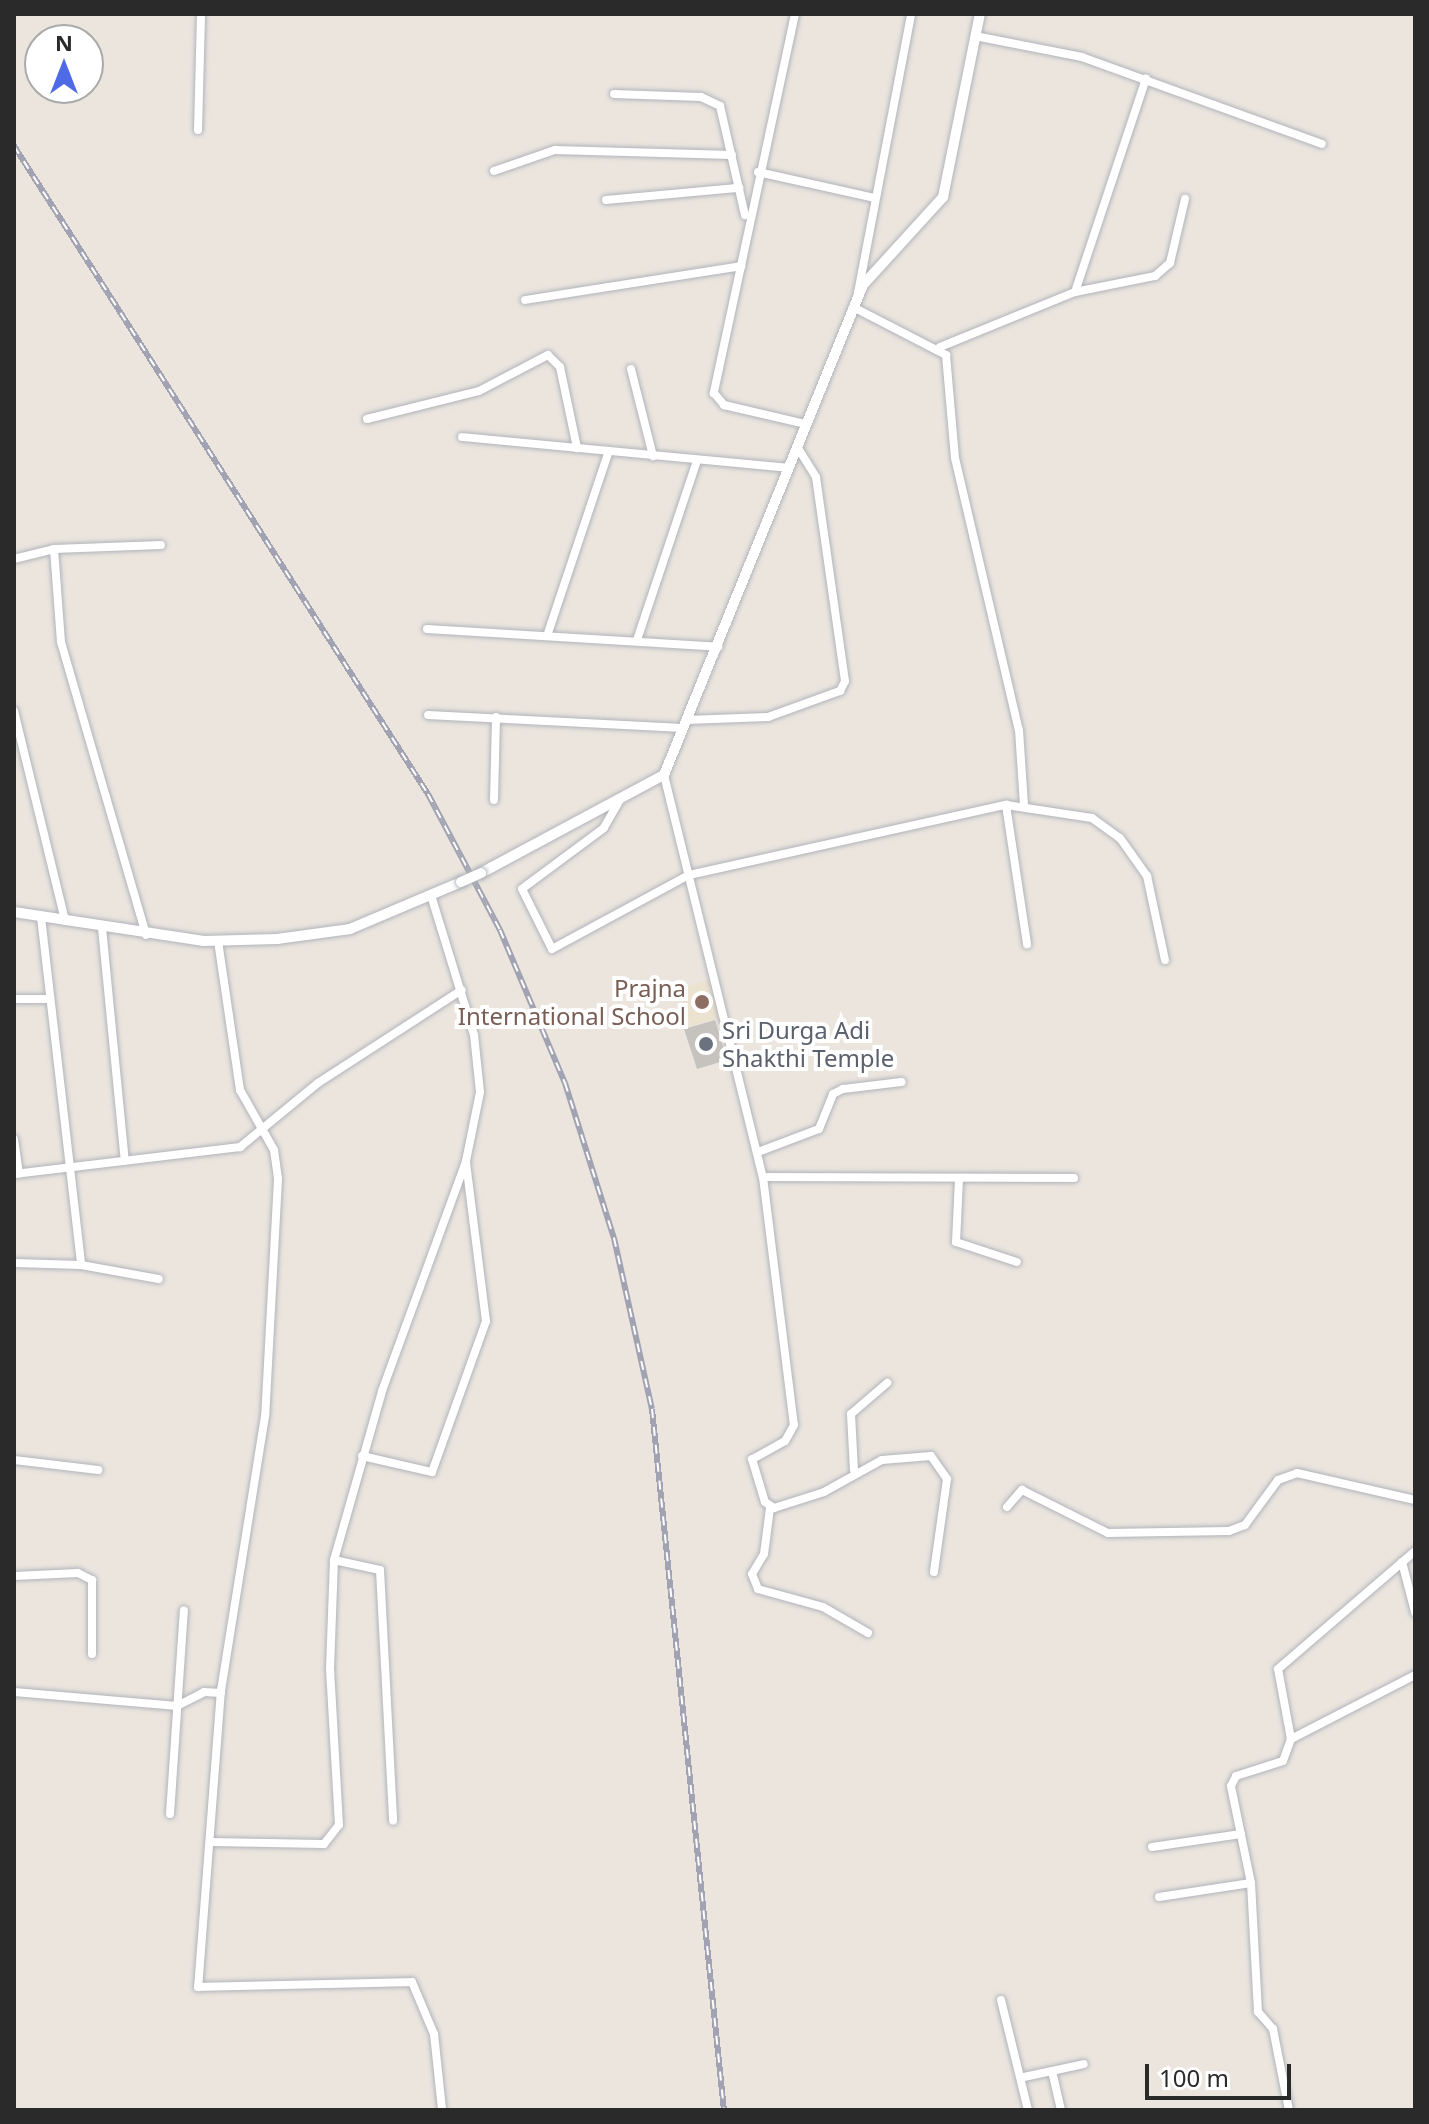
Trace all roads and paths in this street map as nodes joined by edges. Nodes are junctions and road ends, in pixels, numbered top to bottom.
1 (201, 14) edge
2 (795, 14) edge
3 (911, 14) edge
4 (980, 14) edge
5 (975, 36) junction
6 (1146, 79) junction
7 (614, 94) dead end
8 (198, 130) dead end
9 (1322, 144) dead end
10 (732, 155) junction
11 (494, 171) dead end
12 (758, 172) junction
13 (739, 188) junction
14 (874, 198) junction
15 (1185, 199) dead end
16 (606, 200) dead end
17 (747, 219) junction
18 (741, 266) junction
19 (1075, 292) junction
20 (525, 300) dead end
21 (855, 303) junction
22 (940, 347) junction
23 (631, 369) dead end
24 (367, 419) dead end
25 (805, 424) junction
26 (462, 437) dead end
27 (797, 447) junction
28 (577, 448) junction
29 (609, 451) junction
30 (653, 456) junction
31 (697, 461) junction
32 (789, 468) junction
33 (161, 545) dead end
34 (54, 549) junction
35 (14, 559) edge
36 (427, 629) dead end
37 (547, 636) junction
38 (637, 640) junction
39 (718, 647) junction
40 (14, 711) edge
41 (428, 715) dead end
42 (496, 717) junction
43 (685, 724) junction
44 (664, 775) junction
45 (621, 798) junction
46 (494, 800) dead end
47 (1006, 805) junction
48 (1024, 805) junction
49 (689, 875) junction
50 (431, 895) junction
51 (14, 912) edge
52 (41, 917) junction
53 (65, 921) junction
54 (102, 928) junction
55 (146, 935) junction
56 (218, 941) junction
57 (1027, 944) dead end
58 (1165, 960) dead end
59 (462, 990) junction
60 (14, 999) edge
61 (48, 999) junction
62 (902, 1082) dead end
63 (263, 1126) junction
64 (14, 1139) edge
65 (758, 1152) junction
66 (125, 1161) junction
67 (466, 1161) junction
68 (71, 1166) junction
69 (16, 1174) edge
70 (763, 1177) junction
71 (1074, 1178) dead end
72 (959, 1179) junction
73 (1017, 1262) dead end
74 (14, 1263) edge
75 (81, 1265) junction
76 (159, 1279) dead end
77 (887, 1383) dead end
78 (362, 1456) junction
79 (14, 1460) edge
80 (98, 1470) dead end
81 (854, 1470) junction
82 (1415, 1500) edge
83 (1007, 1507) dead end
84 (770, 1508) junction
85 (1415, 1551) edge
86 (334, 1560) junction
87 (1402, 1562) junction
88 (934, 1572) dead end
89 (14, 1576) edge
90 (184, 1610) dead end
91 (1415, 1612) edge
92 (868, 1633) dead end
93 (92, 1654) dead end
94 (1415, 1675) edge
95 (14, 1692) edge
96 (221, 1693) junction
97 (177, 1706) junction
98 (1291, 1739) junction
99 (170, 1814) dead end
100 (393, 1821) dead end
101 (1241, 1834) junction
102 (210, 1842) junction
103 (1152, 1847) dead end
104 (1251, 1883) junction
105 (1159, 1897) dead end
106 (1001, 2000) dead end
107 (1084, 2064) dead end
108 (1052, 2071) junction
109 (1024, 2077) junction
110 (442, 2109) edge
111 (1028, 2110) edge
112 (1061, 2110) edge
113 (1289, 2110) edge

1 - 8 street
2 - 12 street
3 - 14 street
4 - 5 street
5 - 6 street
5 - 21 street
6 - 9 street
6 - 19 street
7 - 10 street
10 - 11 street
10 - 13 street
12 - 14 street
12 - 17 street
13 - 16 street
13 - 17 street
14 - 21 street
15 - 19 street
17 - 18 street
18 - 20 street
18 - 25 street
19 - 22 street
21 - 22 street
21 - 25 street
22 - 48 street
23 - 30 street
24 - 28 street
25 - 27 street
26 - 28 street
27 - 32 street
27 - 43 street
28 - 29 street
29 - 30 street
29 - 37 street
30 - 31 street
31 - 32 street
31 - 38 street
32 - 39 street
33 - 34 street
34 - 35 street
34 - 55 street
36 - 37 street
37 - 38 street
38 - 39 street
39 - 43 street
40 - 53 street
41 - 42 street
42 - 43 street
42 - 46 street
43 - 44 street
44 - 45 street
44 - 49 street
45 - 49 street
45 - 50 street, bridge
47 - 48 street
47 - 49 street
47 - 57 street
48 - 58 street
49 - 65 street
50 - 56 street
50 - 59 street
51 - 52 street
52 - 53 street
52 - 61 street
53 - 54 street
54 - 55 street
54 - 66 street
55 - 56 street
56 - 63 street
59 - 63 street
59 - 67 street
60 - 61 street
61 - 68 street
62 - 65 street
63 - 66 street
63 - 96 street
64 - 69 street
65 - 70 street
66 - 68 street
67 - 78 street
67 - 78 street
68 - 69 street
68 - 75 street
70 - 72 street
70 - 84 street
71 - 72 street
72 - 73 street
74 - 75 street
75 - 76 street
77 - 81 street
78 - 86 street
79 - 80 street
81 - 84 street
81 - 88 street
82 - 83 street
84 - 92 street
85 - 87 street
86 - 100 street
86 - 102 street
87 - 91 street
87 - 98 street
89 - 93 street
90 - 97 street
94 - 98 street
95 - 97 street
96 - 97 street
96 - 102 street
97 - 99 street
98 - 101 street
101 - 103 street
101 - 104 street
102 - 110 street
104 - 105 street
104 - 113 street
106 - 109 street
107 - 108 street
108 - 109 street
108 - 112 street
109 - 111 street

